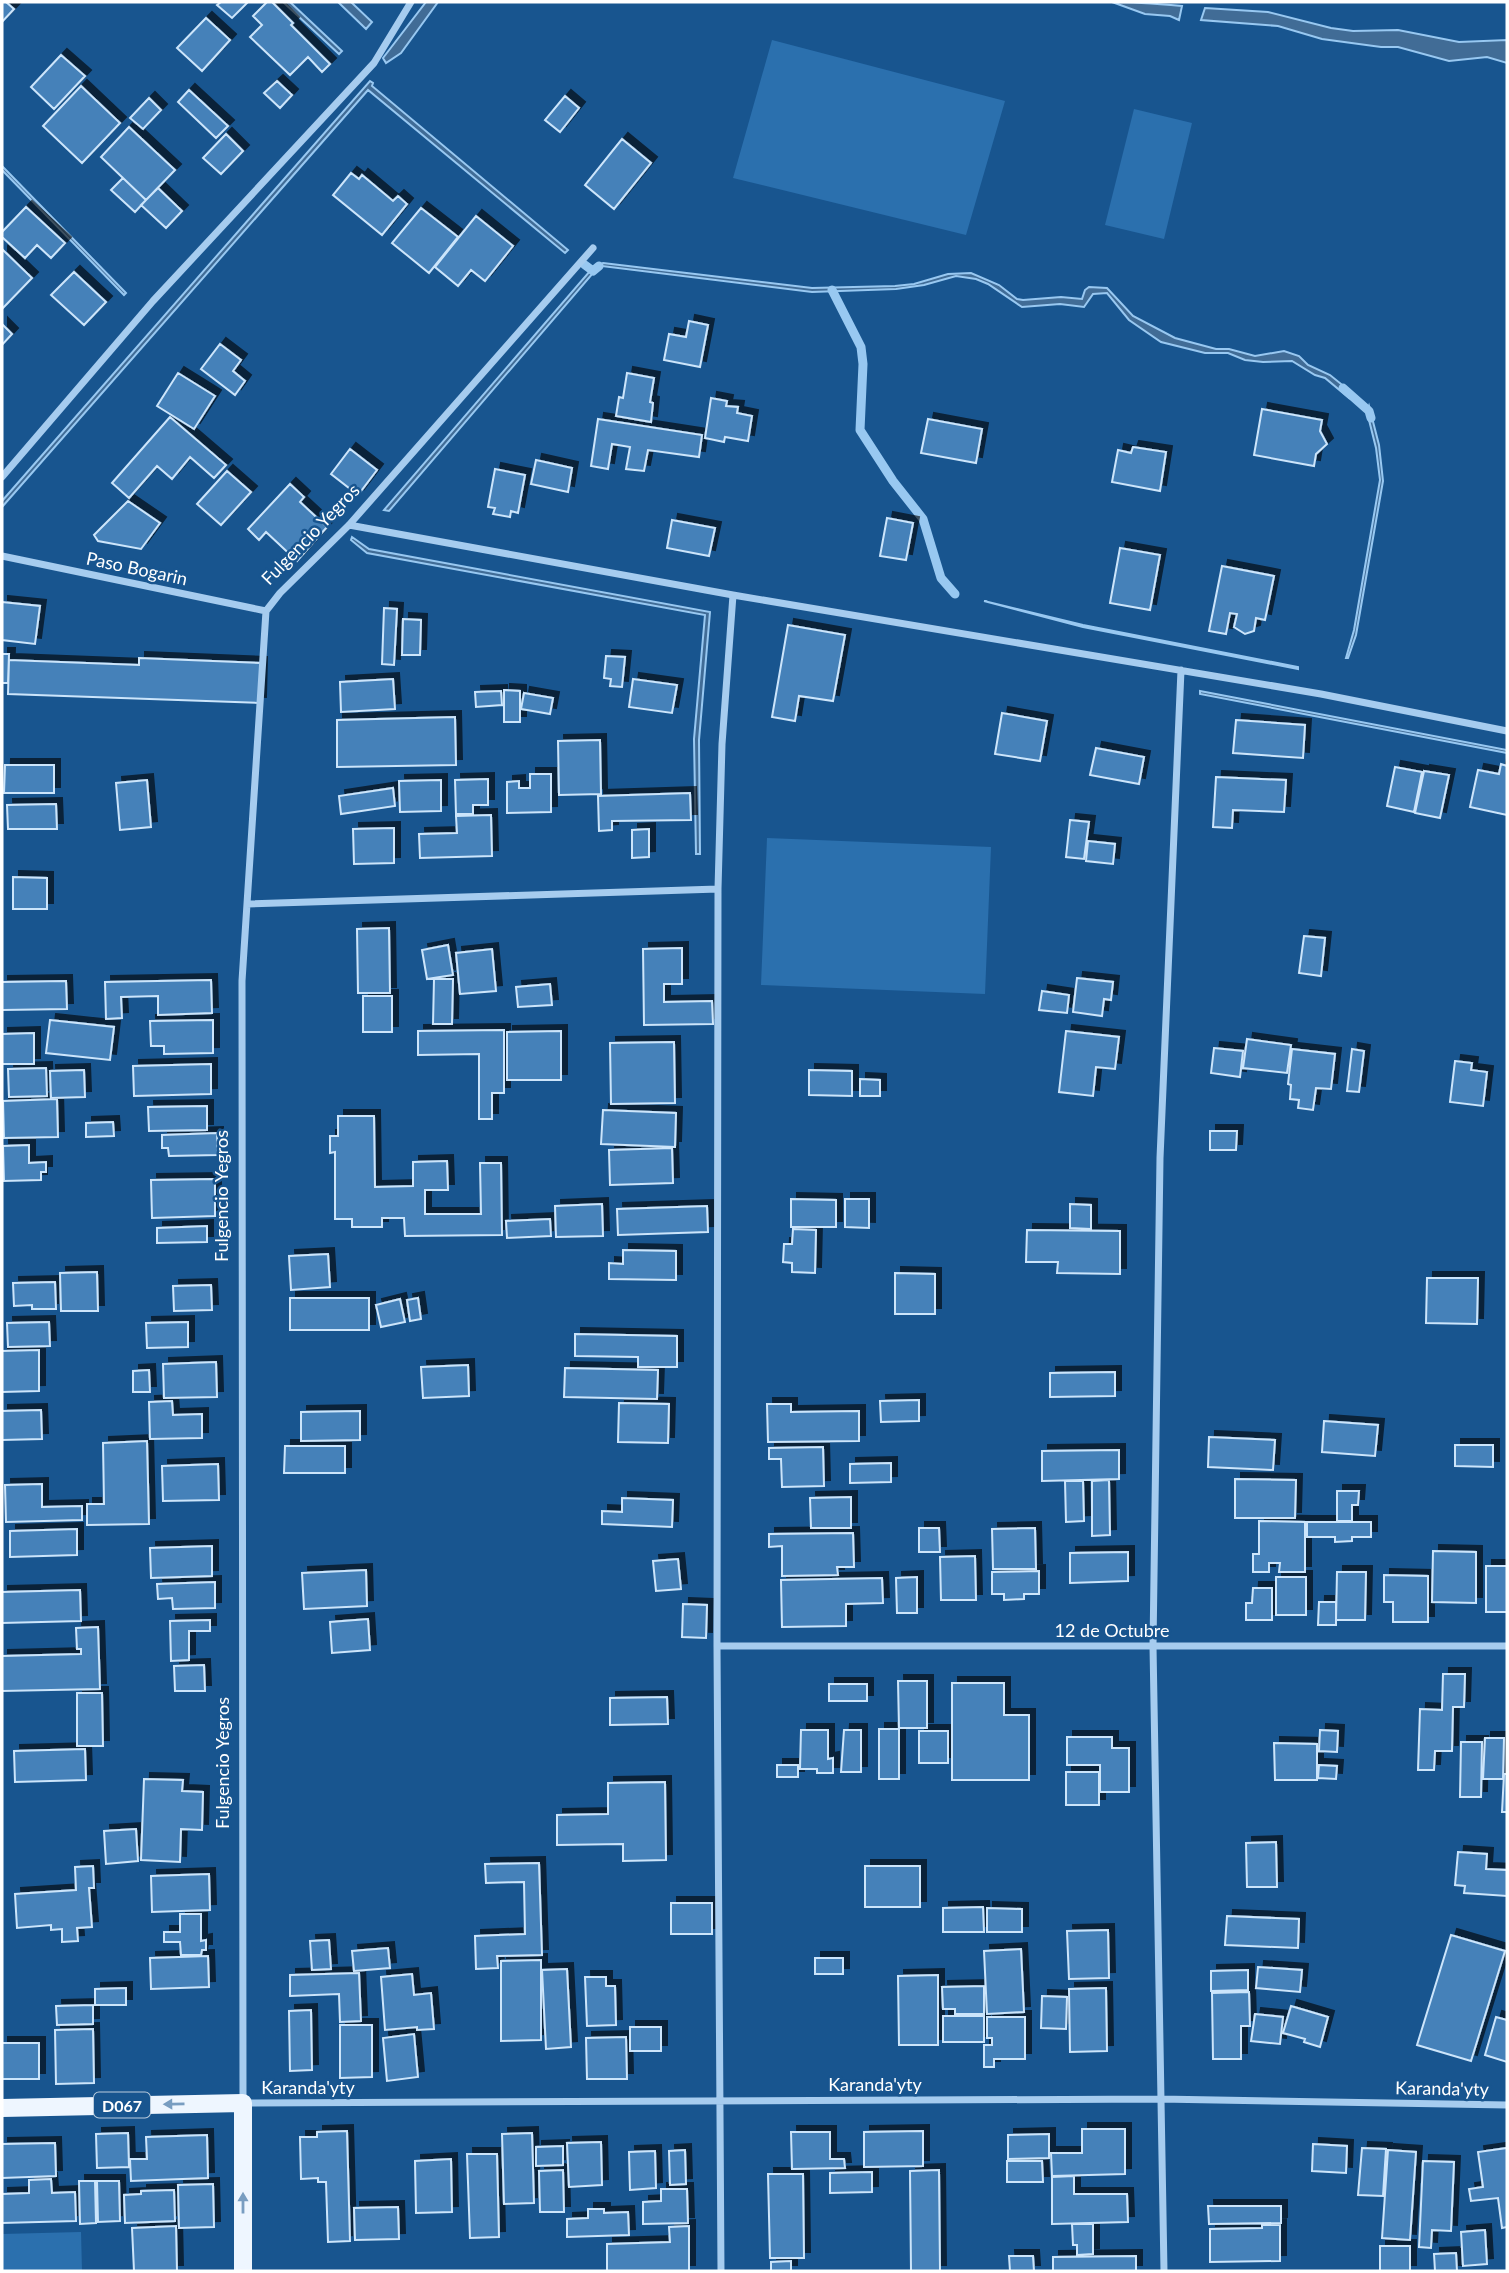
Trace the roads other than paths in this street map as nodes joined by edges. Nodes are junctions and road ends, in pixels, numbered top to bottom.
1 (411, 2) edge
2 (593, 247) dead end
3 (2, 477) edge
4 (349, 525) junction
5 (2, 556) edge
6 (733, 595) junction
7 (267, 611) junction
8 (1181, 670) junction
9 (1507, 731) edge
10 (718, 889) junction
11 (247, 904) junction
12 (717, 1646) junction
13 (1153, 1646) junction
14 (1507, 1646) edge
15 (1160, 2099) junction
16 (720, 2101) junction
17 (243, 2103) junction
18 (1507, 2105) edge
19 (2, 2108) edge
20 (243, 2271) edge
21 (721, 2271) edge
22 (1164, 2271) edge

1 - 3 street
2 - 4 street, Fulgencio Yegros
4 - 6 street
4 - 7 street, Fulgencio Yegros
5 - 7 street, Paso Bogarin
6 - 8 street
6 - 10 street
7 - 11 street, Fulgencio Yegros
8 - 9 street
8 - 13 street
10 - 11 street
10 - 12 street
11 - 17 street, Fulgencio Yegros
12 - 13 street, 12 de Octubre
12 - 16 street
13 - 14 street, 12 de Octubre
13 - 15 street
15 - 16 street, Karanda'yty
15 - 18 street, Karanda'yty
15 - 22 street
16 - 17 street, Karanda'yty
16 - 21 street
17 -> 19 main road, D067
20 -> 17 main road, Fulgencio Yegros

